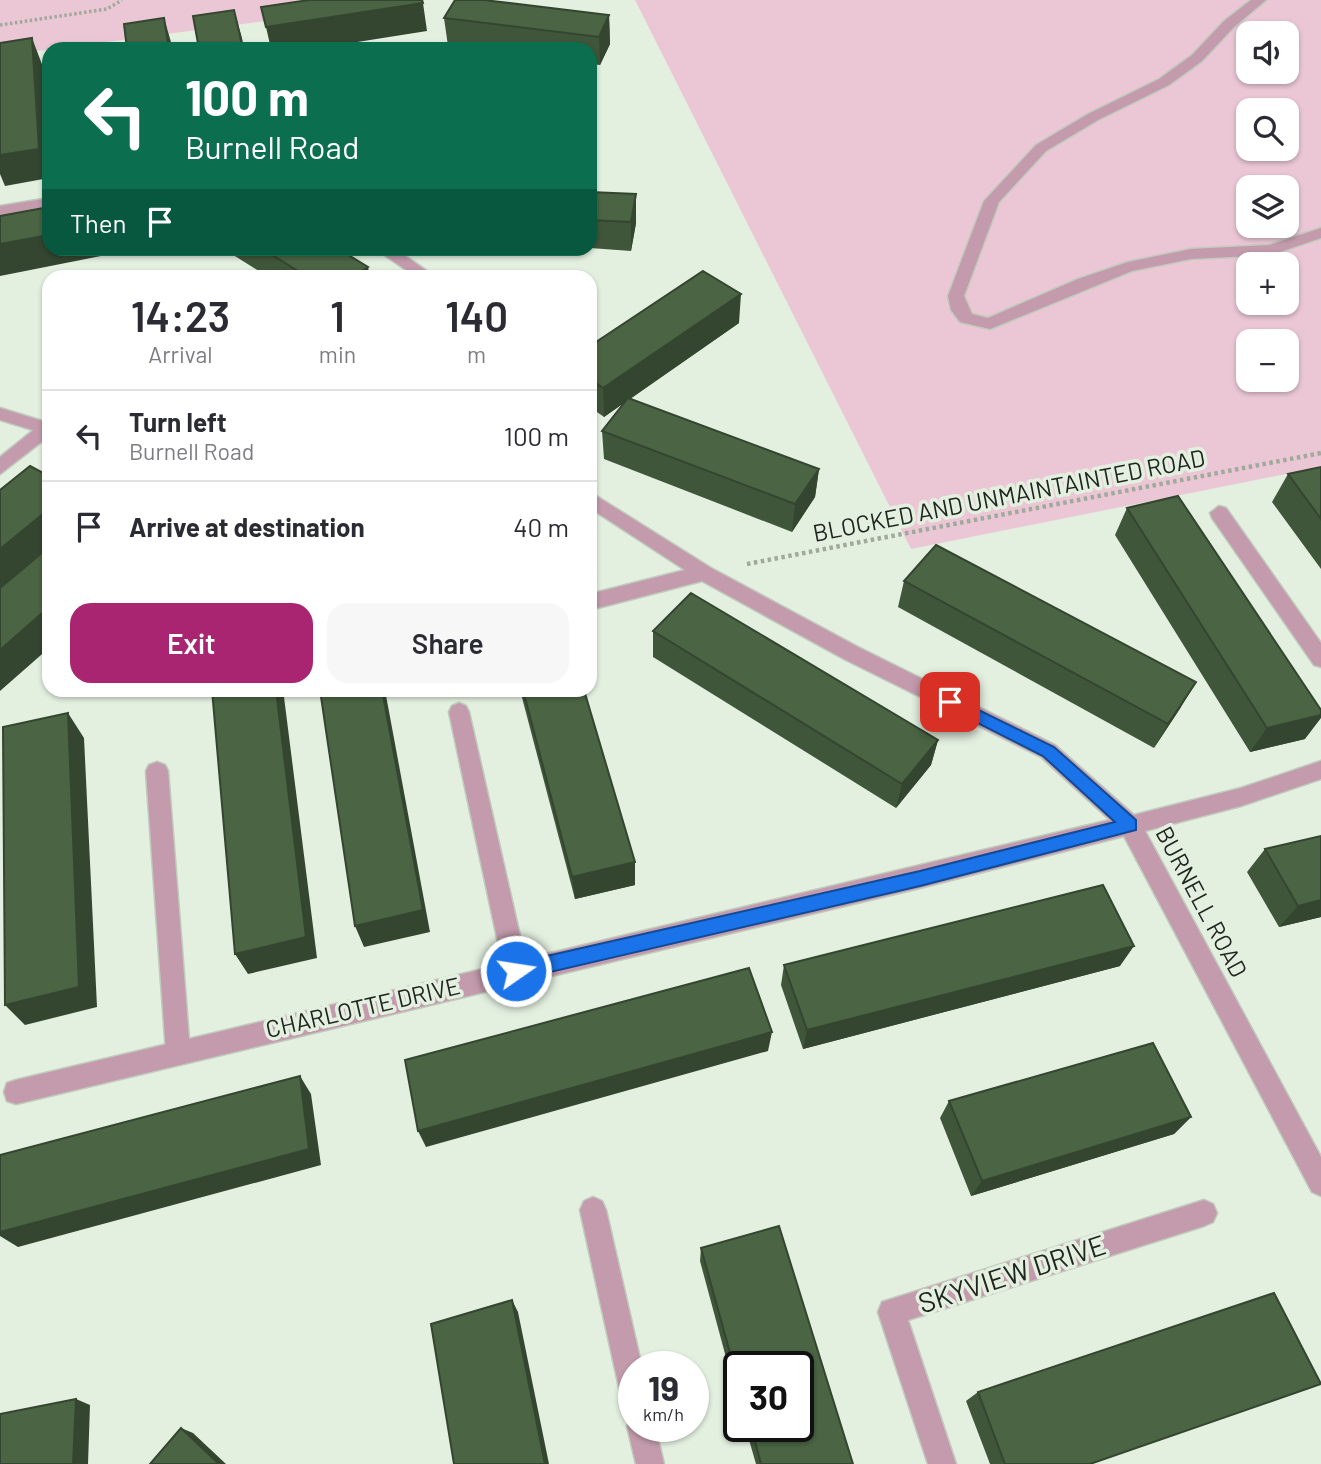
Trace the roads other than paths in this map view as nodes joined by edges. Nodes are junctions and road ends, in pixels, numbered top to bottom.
1 (1259, 0) edge
2 (42, 204) edge
3 (0, 211) edge
4 (1321, 233) edge
5 (395, 256) edge
6 (417, 270) edge
7 (0, 414) edge
8 (42, 427) edge
9 (42, 434) edge
10 (0, 467) edge
11 (597, 504) edge
12 (1219, 513) dead end
13 (704, 573) junction
14 (597, 600) edge
15 (1321, 659) edge
16 (459, 712) dead end
17 (1321, 770) edge
18 (158, 771) dead end
19 (1130, 825) junction
20 (516, 971) junction
21 (178, 1052) junction
22 (16, 1091) dead end
23 (1321, 1183) edge
24 (593, 1210) dead end
25 (1204, 1213) dead end
26 (625, 1351) edge
27 (645, 1442) edge
28 (650, 1464) edge
29 (942, 1464) edge

1 - 4 street
2 - 3 street
5 - 6 street
7 - 8 street
9 - 10 street
11 - 13 street, BURNELL ROAD
12 - 15 street
13 - 14 street
13 - 19 street, BURNELL ROAD
16 - 20 street
17 - 19 street, CHARLOTTE DRIVE
18 - 21 street
19 - 20 street, CHARLOTTE DRIVE
19 - 23 street, BURNELL ROAD
20 - 21 street, CHARLOTTE DRIVE
21 - 22 street, CHARLOTTE DRIVE
24 - 26 street
25 - 29 street, SKYVIEW DRIVE
27 - 28 street

